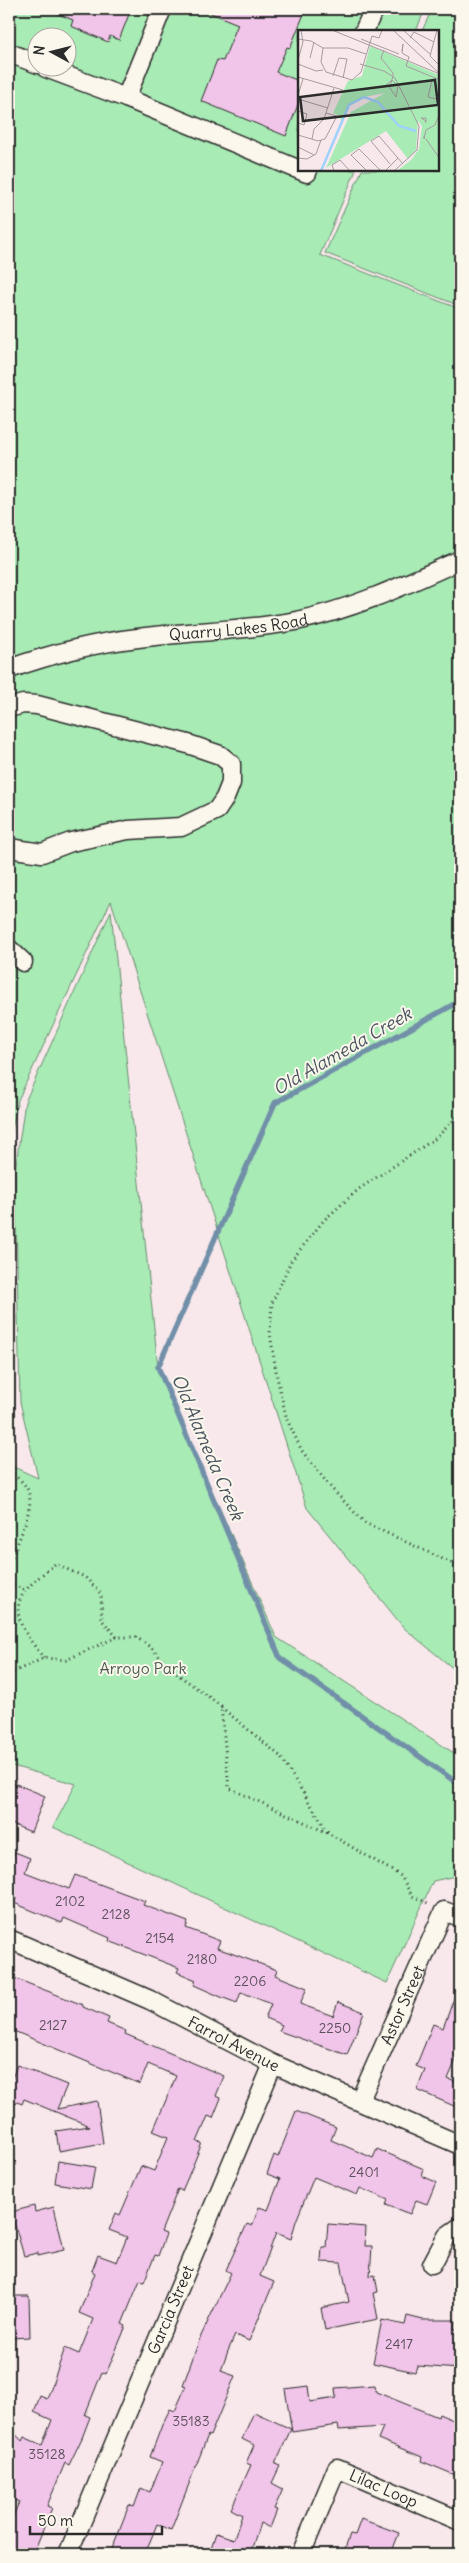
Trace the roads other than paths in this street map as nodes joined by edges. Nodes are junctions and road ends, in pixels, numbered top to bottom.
1 (162, 9) edge
2 (374, 9) edge
3 (364, 30) edge
4 (9, 54) edge
5 (28, 61) edge
6 (73, 78) edge
7 (126, 98) junction
8 (298, 169) edge
9 (460, 560) edge
10 (9, 669) edge
11 (9, 708) edge
12 (9, 848) edge
13 (9, 949) edge
14 (22, 962) dead end
15 (452, 1914) edge
16 (9, 1939) edge
17 (273, 2064) junction
18 (360, 2100) junction
19 (460, 2145) edge
20 (460, 2227) edge
21 (432, 2264) dead end
22 (460, 2521) edge
23 (68, 2554) edge
24 (301, 2554) edge

1 - 7 street
2 - 3 street
4 - 5 street
6 - 7 street
7 - 8 street
9 - 10 street, Quarry Lakes Road
11 - 12 street
13 - 14 street
15 - 18 street, Astor Street
16 - 17 street, Farrol Avenue
17 - 18 street, Farrol Avenue
17 - 23 street, Garcia Street
18 - 19 street, Farrol Avenue
20 - 21 street
22 - 24 street, Lilac Loop

